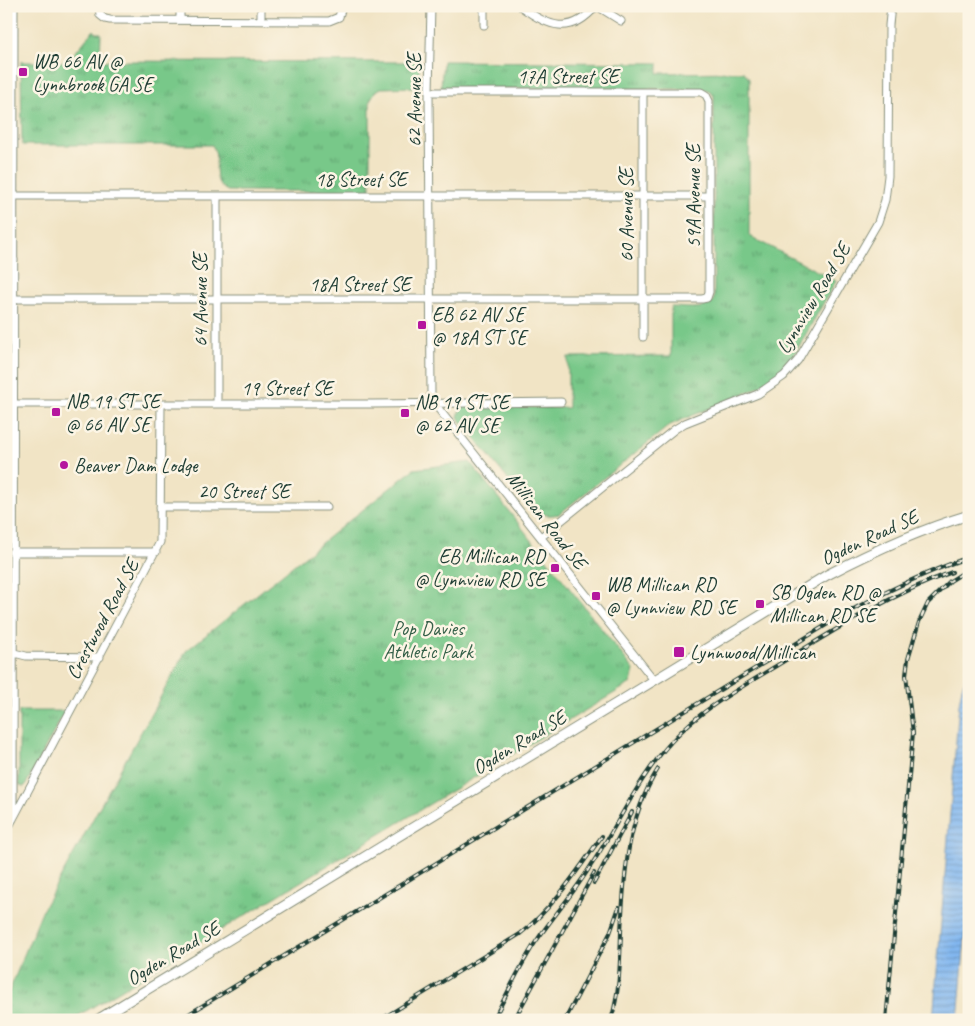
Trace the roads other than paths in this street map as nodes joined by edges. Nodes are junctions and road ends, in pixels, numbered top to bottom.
1 (14, 6) edge
2 (99, 6) edge
3 (180, 6) edge
4 (261, 6) edge
5 (342, 6) edge
6 (431, 6) edge
7 (484, 6) edge
8 (520, 6) edge
9 (596, 6) edge
10 (891, 6) edge
11 (180, 19) junction
12 (261, 19) junction
13 (621, 21) dead end
14 (484, 25) dead end
15 (429, 92) junction
16 (643, 92) junction
17 (706, 95) joint
18 (10, 116) edge
19 (13, 196) junction
20 (217, 196) junction
21 (429, 196) junction
22 (643, 196) junction
23 (709, 196) junction
24 (10, 260) edge
25 (707, 298) joint
26 (13, 300) junction
27 (430, 300) junction
28 (643, 300) junction
29 (217, 301) junction
30 (643, 337) dead end
31 (561, 402) dead end
32 (434, 403) junction
33 (13, 404) junction
34 (161, 404) junction
35 (217, 404) junction
36 (160, 507) junction
37 (328, 507) dead end
38 (969, 515) edge
39 (541, 537) junction
40 (12, 552) junction
41 (156, 552) junction
42 (9, 652) edge
43 (100, 656) junction
44 (654, 680) junction
45 (13, 819) junction
46 (6, 832) edge
47 (97, 1020) edge

1 - 18 street
2 - 11 street
3 - 11 street
4 - 12 street
5 - 12 street
6 - 15 street, 62 Avenue SE
7 - 14 street
8 - 9 street
9 - 13 street
10 - 39 street, Lynnview Road SE
11 - 12 street
15 - 16 street, 17A Street SE
15 - 21 street, 62 Avenue SE
16 - 17 street, 17A Street SE
16 - 22 street, 60 Avenue SE
17 - 23 street, 59A Avenue SE
18 - 19 street
19 - 20 street, 18 Street SE
19 - 24 street
20 - 21 street, 18 Street SE
20 - 29 street, 64 Avenue SE
21 - 22 street, 18 Street SE
21 - 27 street, 62 Avenue SE
22 - 23 street, 18 Street SE
22 - 28 street, 60 Avenue SE
23 - 25 street, 59A Avenue SE
24 - 26 street
25 - 28 street, 18A Street SE
26 - 29 street, 18A Street SE
26 - 33 street
27 - 28 street, 18A Street SE
27 - 29 street, 18A Street SE
27 - 32 street, 62 Avenue SE
28 - 30 street, 60 Avenue SE
29 - 35 street, 64 Avenue SE
31 - 32 street, 19 Street SE
32 - 35 street, 19 Street SE
32 - 39 street, Millican Road SE
33 - 34 street, 19 Street SE
33 - 40 street
34 - 35 street, 19 Street SE
34 - 36 street, Crestwood Road SE
36 - 37 street, 20 Street SE
36 - 41 street, Crestwood Road SE
38 - 44 street, Ogden Road SE
39 - 44 street, Millican Road SE
40 - 41 street
40 - 42 street
41 - 43 street, Crestwood Road SE
42 - 43 street
42 - 45 street
43 - 45 street, Crestwood Road SE
44 - 47 street, Ogden Road SE
45 - 46 street, Crestwood Road SE

